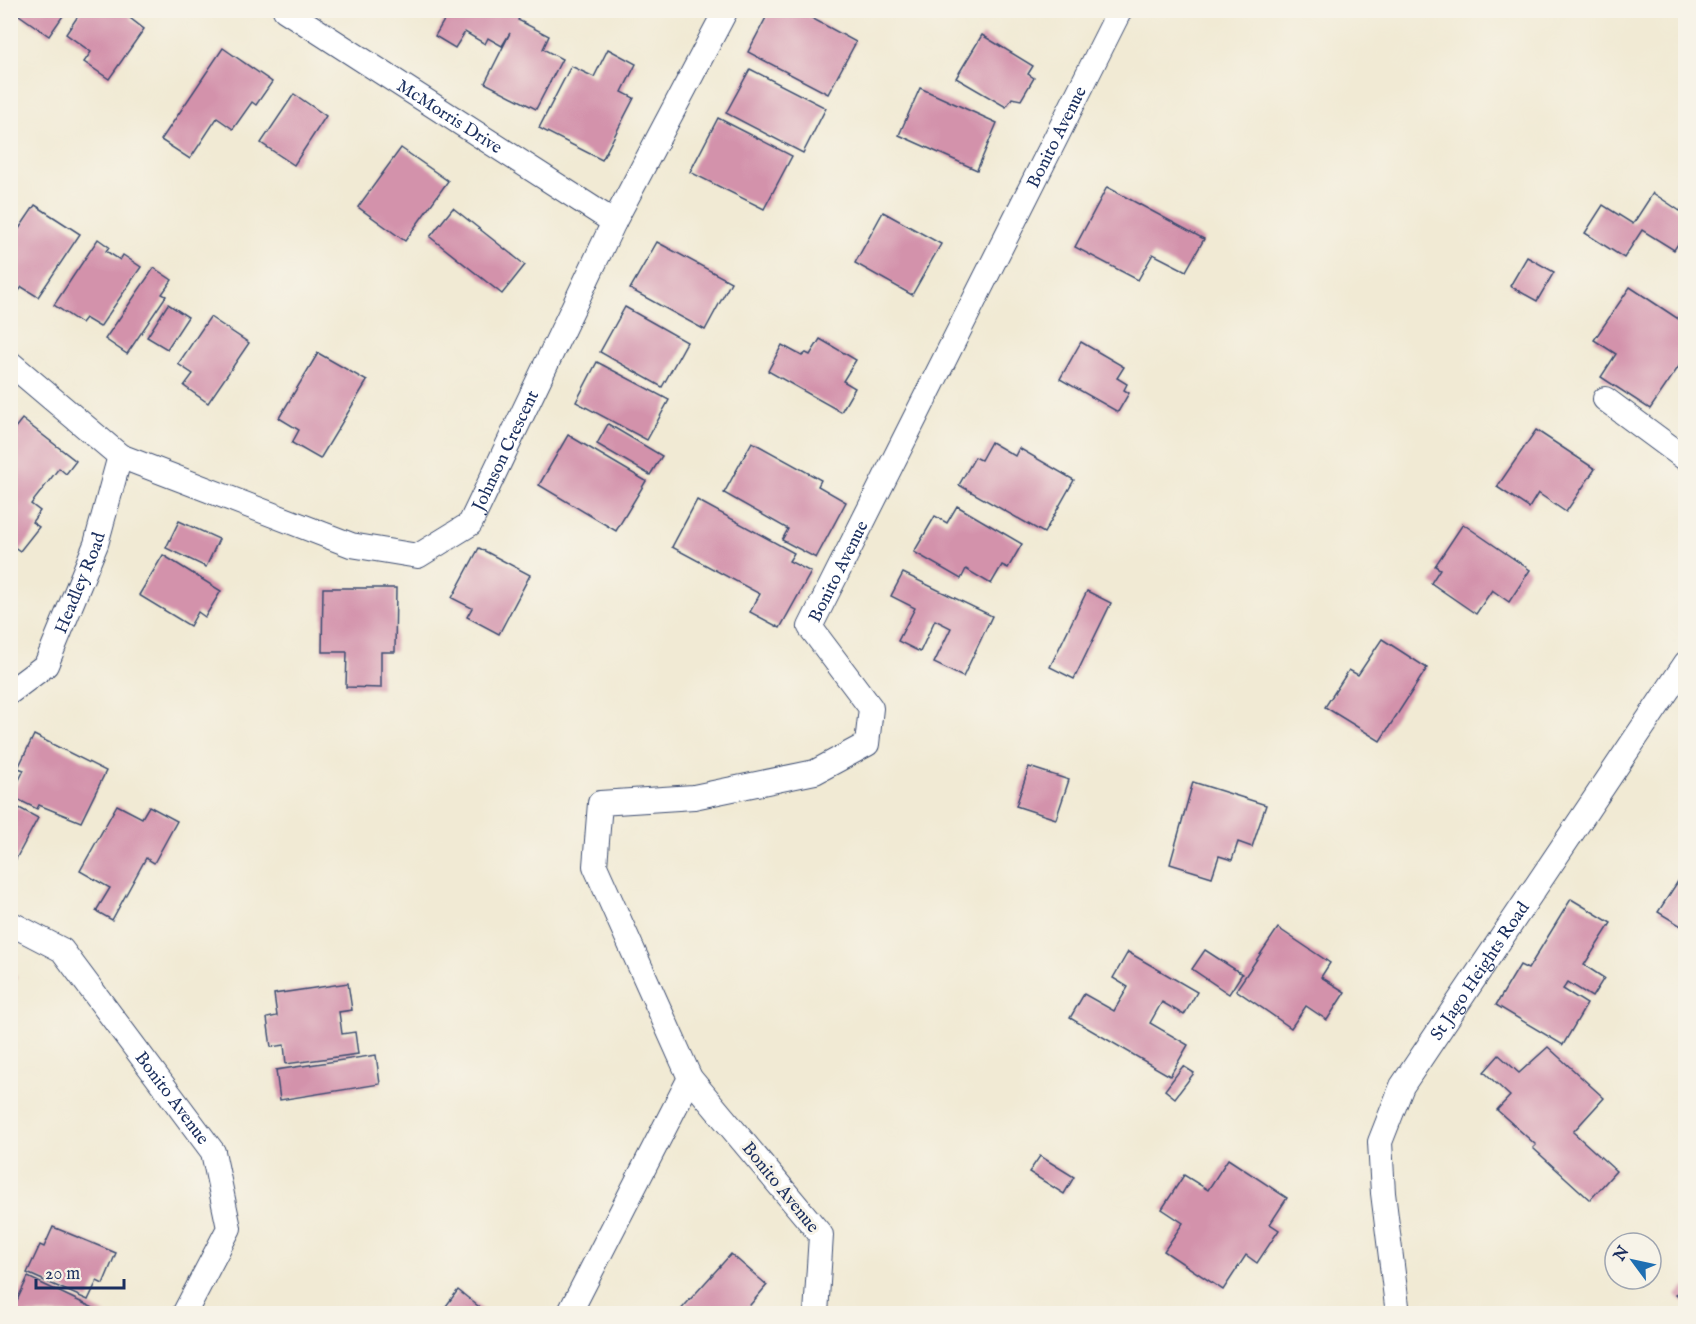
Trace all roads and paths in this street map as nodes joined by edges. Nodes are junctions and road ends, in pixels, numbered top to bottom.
1 (726, 10) edge
2 (1120, 10) edge
3 (288, 12) edge
4 (614, 222) junction
5 (10, 363) edge
6 (1605, 399) dead end
7 (120, 456) junction
8 (1686, 459) edge
9 (1686, 663) edge
10 (10, 692) edge
11 (10, 923) edge
12 (690, 1078) junction
13 (184, 1314) edge
14 (569, 1314) edge
15 (816, 1314) edge
16 (1398, 1314) edge

1 - 4 street, Johnson Crescent
2 - 12 street, Bonito Avenue
3 - 4 street, McMorris Drive
4 - 7 street, Johnson Crescent
5 - 7 street, Johnson Crescent
6 - 8 street
7 - 10 street, Headley Road
9 - 16 street, St Jago Heights Road
11 - 13 street, Bonito Avenue
12 - 14 street
12 - 15 street, Bonito Avenue

